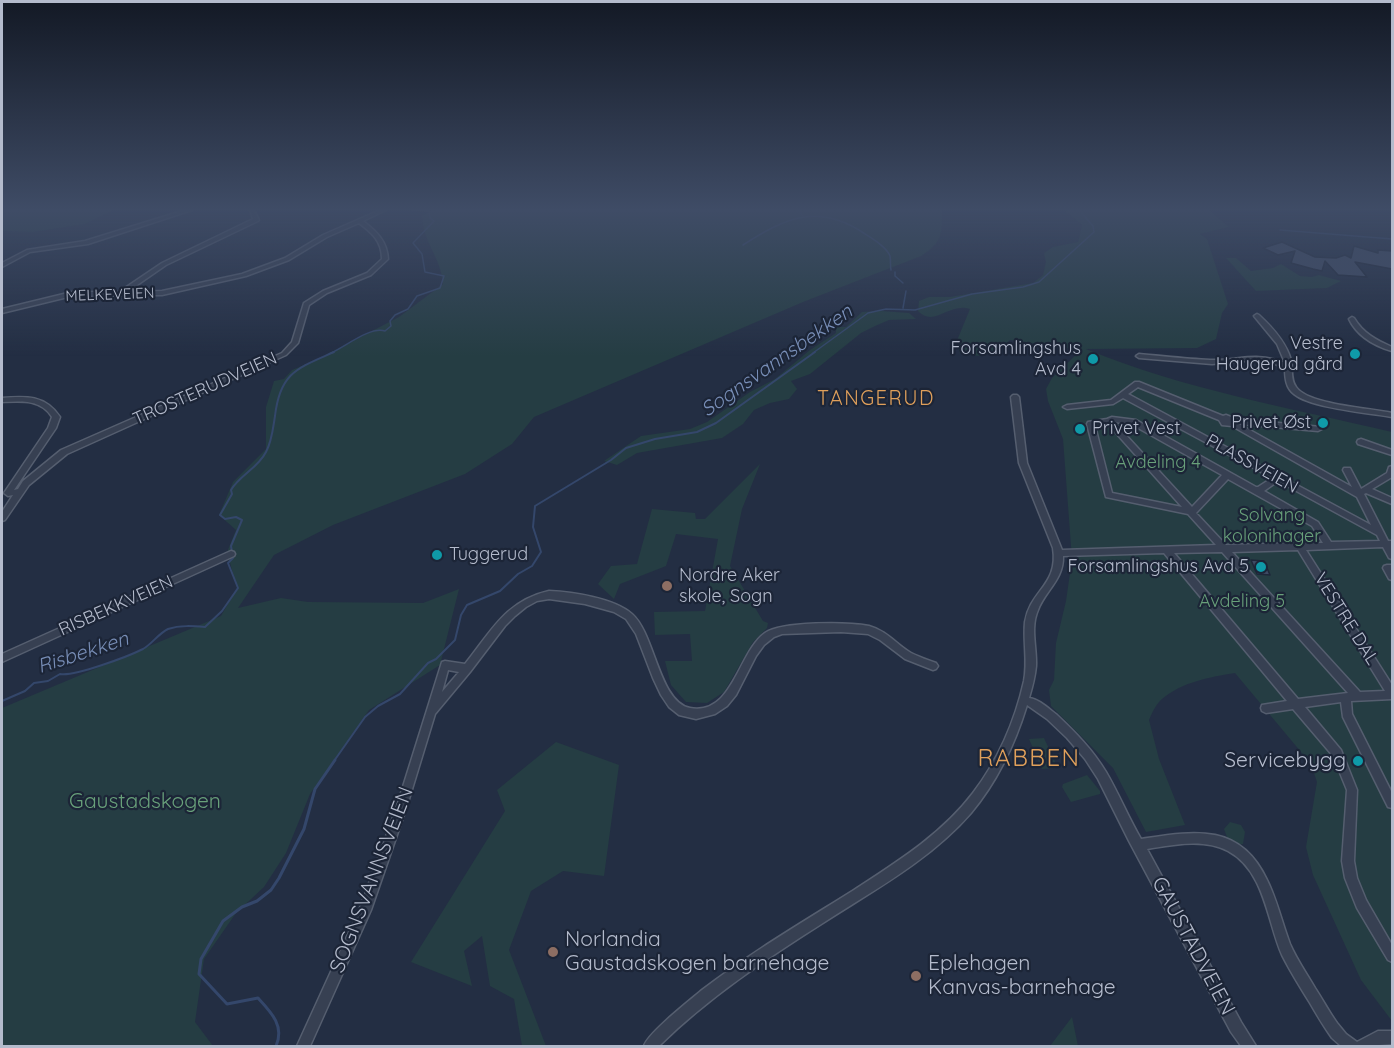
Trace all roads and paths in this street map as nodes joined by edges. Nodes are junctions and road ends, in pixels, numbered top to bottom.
1 (175, 259) edge
2 (287, 259) edge
3 (385, 259) edge
4 (121, 293) junction
5 (2, 311) edge
6 (1257, 316) dead end
7 (1352, 319) dead end
8 (1392, 349) edge
9 (1139, 356) dead end
10 (1288, 367) junction
11 (1124, 395) junction
12 (1015, 397) dead end
13 (2, 400) edge
14 (1067, 407) dead end
15 (1392, 415) edge
16 (1108, 421) junction
17 (1235, 423) junction
18 (1318, 429) dead end
19 (1361, 442) dead end
20 (1392, 453) edge
21 (1392, 469) edge
22 (1347, 470) dead end
23 (1227, 475) junction
24 (1277, 478) junction
25 (1255, 490) junction
26 (1367, 490) junction
27 (19, 492) junction
28 (4, 494) edge
29 (1358, 494) junction
30 (1392, 501) edge
31 (1192, 512) junction
32 (2, 518) edge
33 (1380, 532) junction
34 (1328, 544) junction
35 (1389, 544) edge
36 (1299, 545) junction
37 (1224, 548) junction
38 (1166, 549) junction
39 (1058, 553) junction
40 (231, 554) dead end
41 (1392, 556) edge
42 (1392, 568) edge
43 (1392, 577) edge
44 (2, 658) edge
45 (933, 666) dead end
46 (467, 669) junction
47 (1392, 694) edge
48 (1351, 697) junction
49 (1031, 702) dead end
50 (1296, 704) junction
51 (1266, 708) dead end
52 (433, 710) junction
53 (1392, 803) edge
54 (1138, 845) junction
55 (1392, 956) edge
56 (1392, 1038) edge
57 (303, 1047) edge
58 (650, 1047) edge
59 (1249, 1047) edge
60 (1352, 1047) edge
61 (1362, 1047) edge

1 - 4 street
2 - 4 street, MELKEVEIEN
3 - 27 street, TROSTERUDVEIEN
4 - 5 street, MELKEVEIEN
6 - 10 street
7 - 8 street
9 - 10 street
10 - 15 street
11 - 14 street
11 - 17 street
11 - 24 street, PLASSVEIEN
12 - 39 street
13 - 28 street
16 - 23 street
16 - 31 street
16 - 31 street
17 - 18 street
17 - 29 street
19 - 20 street
21 - 26 street
22 - 29 street
23 - 25 street
23 - 31 street
24 - 25 street
24 - 33 street, PLASSVEIEN
25 - 34 street
26 - 29 street
26 - 30 street
27 - 28 street
27 - 32 street, TROSTERUDVEIEN
29 - 33 street
31 - 37 street
33 - 35 street
34 - 35 street
34 - 36 street
35 - 41 street
36 - 37 street
36 - 47 street, VESTRE DAL
37 - 38 street
37 - 48 street
38 - 39 street
38 - 50 street
39 - 58 street
40 - 44 street, RISBEKKVEIEN
42 - 43 street
45 - 46 street, SOGNSVANNSVEIEN
46 - 52 street, SOGNSVANNSVEIEN
46 - 52 street, SOGNSVANNSVEIEN
47 - 48 street
48 - 50 street
48 - 53 street
49 - 54 street, GAUSTADVEIEN
50 - 51 street
50 - 55 street
52 - 57 street, SOGNSVANNSVEIEN
54 - 59 street, GAUSTADVEIEN
54 - 60 street
56 - 61 street

